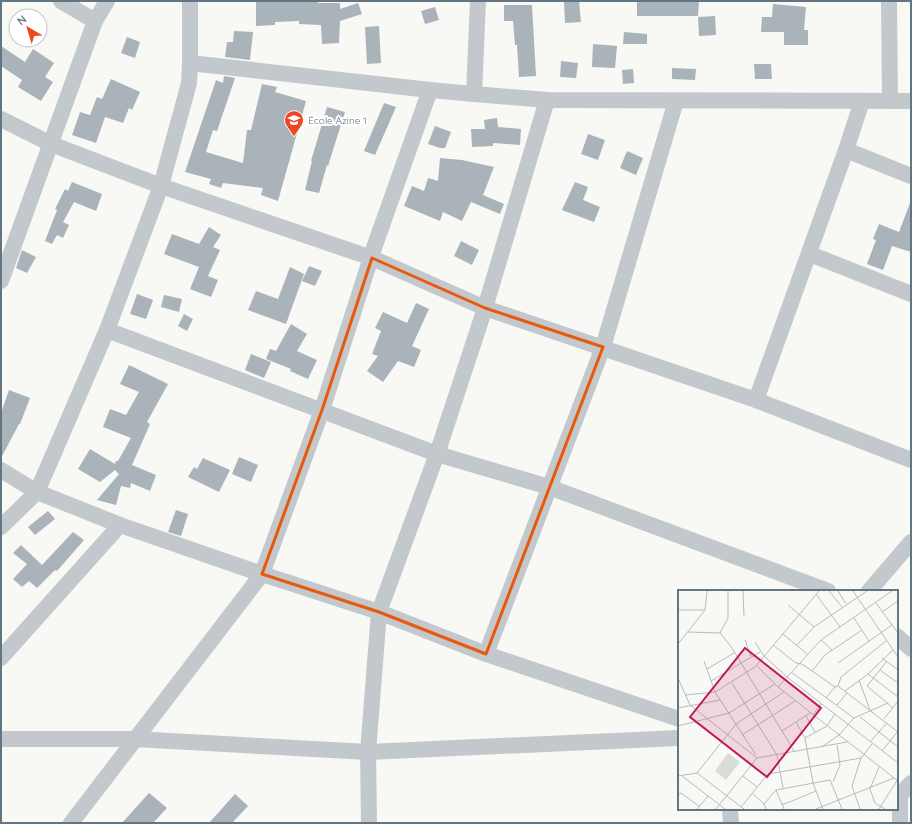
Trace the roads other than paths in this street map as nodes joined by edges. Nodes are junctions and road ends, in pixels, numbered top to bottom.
1 (61, 1) edge
2 (107, 1) edge
3 (190, 1) edge
4 (478, 1) edge
5 (889, 1) edge
6 (95, 21) junction
7 (190, 63) junction
8 (430, 90) junction
9 (474, 94) junction
10 (548, 100) junction
11 (676, 101) junction
12 (862, 101) junction
13 (890, 101) junction
14 (911, 101) edge
15 (1, 119) edge
16 (51, 144) junction
17 (846, 150) junction
18 (911, 176) edge
19 (161, 186) junction
20 (810, 254) junction
21 (372, 258) junction
22 (1, 281) edge
23 (911, 294) edge
24 (485, 308) junction
25 (107, 330) junction
26 (603, 347) junction
27 (756, 400) junction
28 (322, 410) junction
29 (437, 454) junction
30 (911, 460) edge
31 (1, 470) edge
32 (550, 487) junction
33 (37, 492) junction
34 (120, 525) junction
35 (1, 527) edge
36 (911, 542) edge
37 (262, 574) junction
38 (825, 590) edge
39 (870, 590) edge
40 (379, 612) junction
41 (898, 637) edge
42 (911, 649) edge
43 (486, 654) junction
44 (1, 658) edge
45 (678, 719) edge
46 (678, 738) edge
47 (1, 739) edge
48 (135, 739) junction
49 (368, 752) junction
50 (911, 783) edge
51 (730, 810) edge
52 (71, 823) edge
53 (369, 823) edge
54 (731, 823) edge
55 (900, 823) edge

1 - 6 street
2 - 6 street
3 - 7 street
4 - 9 street
5 - 13 street
6 - 16 street
7 - 8 street
7 - 19 street
8 - 9 street
8 - 21 street
9 - 10 street
10 - 11 street
10 - 24 street
11 - 12 street
11 - 26 street
12 - 13 street
12 - 17 street
13 - 14 street
15 - 16 street
16 - 19 street
16 - 22 street
17 - 18 street
17 - 20 street
19 - 21 street
19 - 25 street
20 - 23 street
20 - 27 street
21 - 24 street
21 - 28 street
24 - 26 street
24 - 29 street
25 - 28 street
25 - 33 street
26 - 27 street
26 - 32 street
27 - 30 street
28 - 29 street
28 - 37 street
29 - 32 street
29 - 40 street
31 - 33 street
32 - 38 street
32 - 43 street
33 - 34 street
33 - 35 street
34 - 37 street
34 - 44 street
36 - 39 street
37 - 40 street
37 - 48 street
40 - 43 street
40 - 49 street
41 - 42 street
43 - 45 street
46 - 49 street
47 - 48 street
48 - 49 street
48 - 52 street
49 - 53 street
50 - 55 street
51 - 54 street

